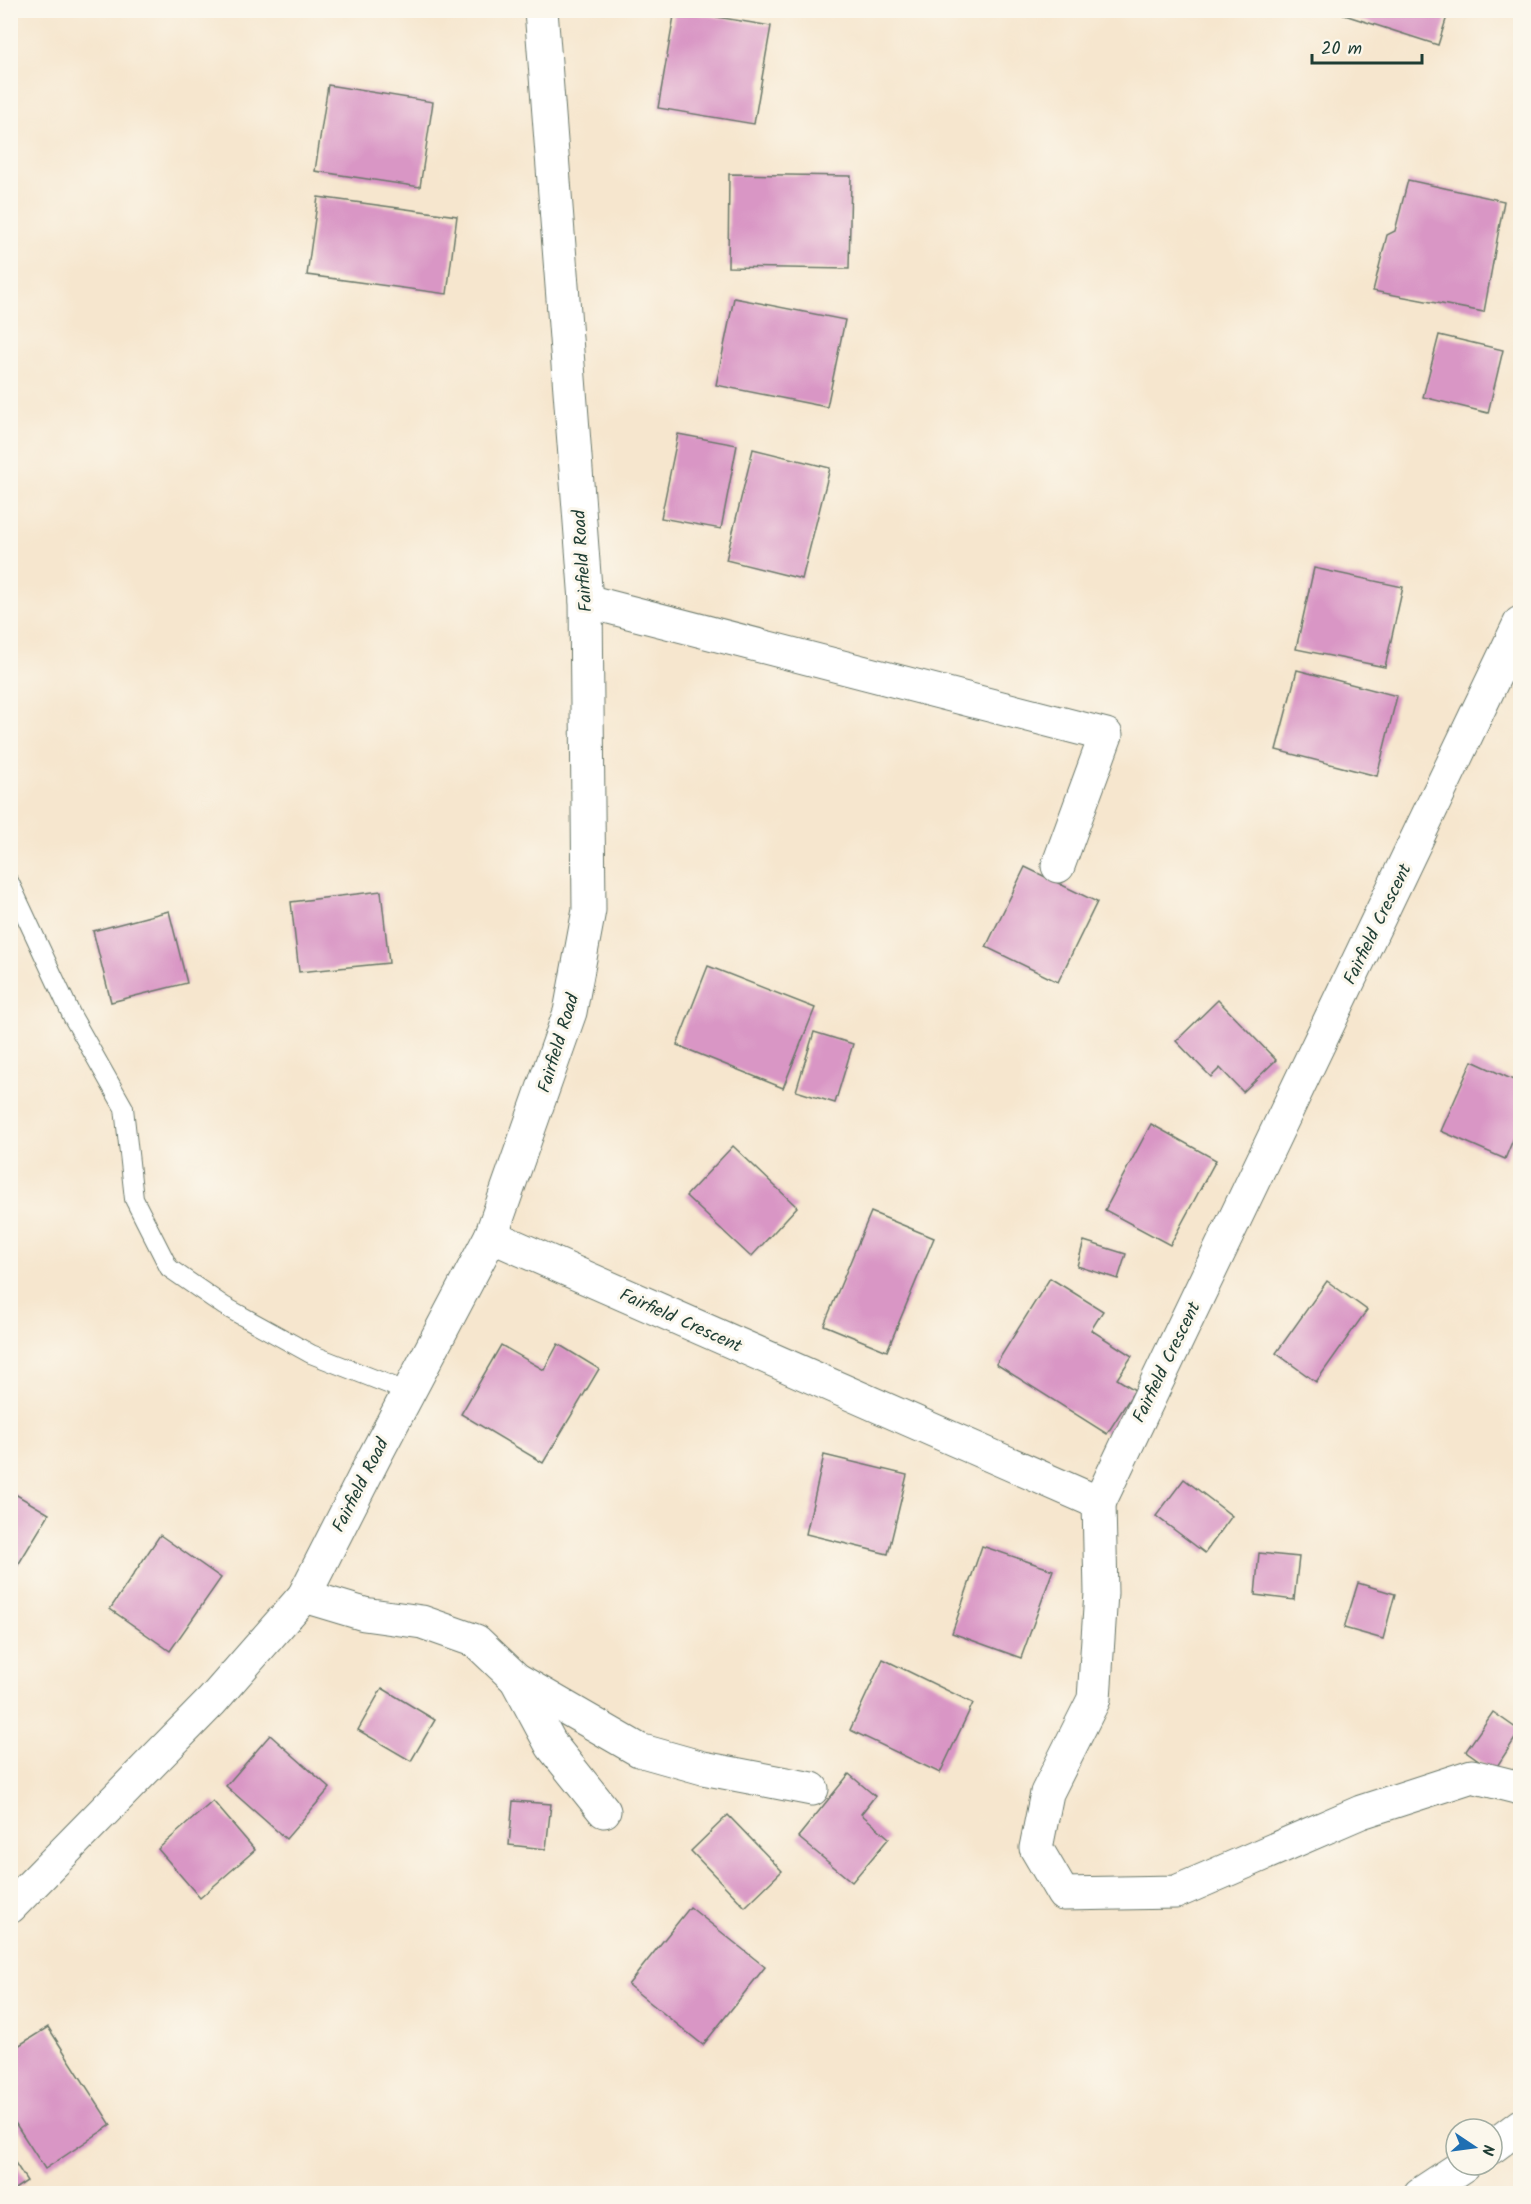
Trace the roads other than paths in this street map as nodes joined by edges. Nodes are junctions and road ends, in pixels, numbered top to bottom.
1 (541, 10) edge
2 (586, 601) junction
3 (1521, 623) edge
4 (1058, 866) dead end
5 (10, 883) edge
6 (491, 1236) junction
7 (408, 1392) junction
8 (1099, 1503) junction
9 (304, 1596) junction
10 (516, 1679) junction
11 (1521, 1788) edge
12 (812, 1789) dead end
13 (604, 1811) dead end
14 (10, 1907) edge
15 (1521, 2126) edge
16 (1504, 2138) edge
17 (1445, 2177) edge
18 (1420, 2193) edge

1 - 2 street, Fairfield Road
2 - 4 street
2 - 6 street, Fairfield Road
3 - 8 street, Fairfield Crescent
5 - 7 lane
6 - 7 street, Fairfield Road
6 - 8 street, Fairfield Crescent
7 - 9 street, Fairfield Road
8 - 11 street
9 - 10 street
9 - 14 street, Fairfield Road
10 - 12 street
10 - 13 street
15 - 16 street
17 - 18 street

